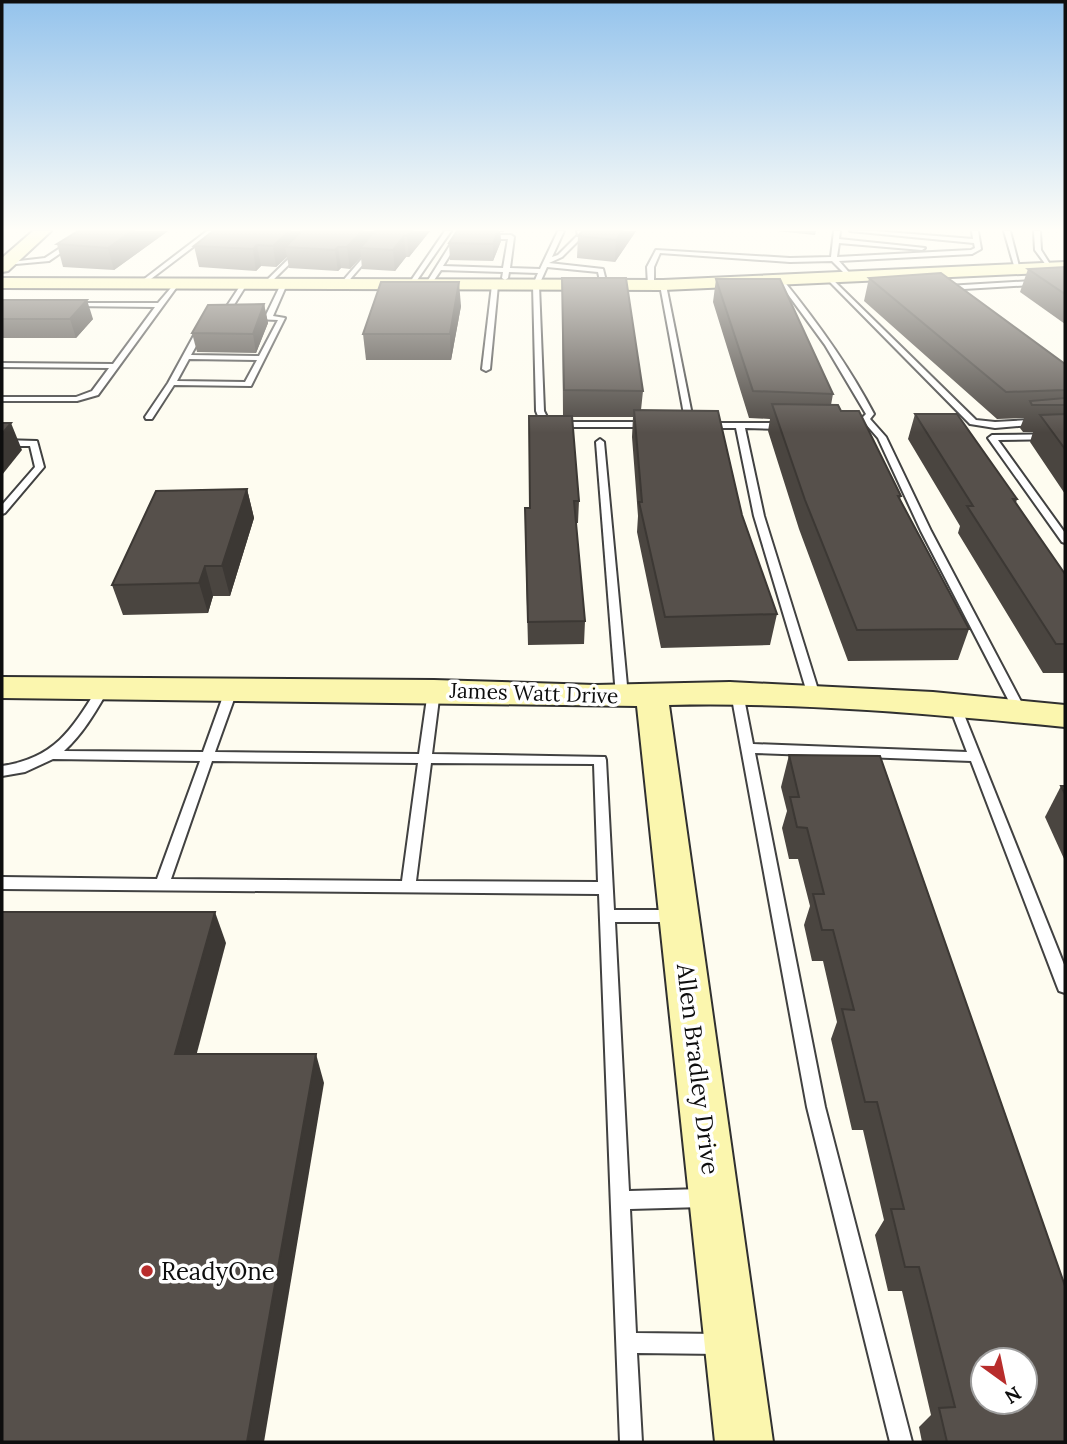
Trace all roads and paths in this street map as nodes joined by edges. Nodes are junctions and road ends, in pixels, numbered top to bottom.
1 (165, 298) edge
2 (235, 298) edge
3 (272, 298) edge
4 (499, 298) edge
5 (542, 298) edge
6 (660, 298) edge
7 (795, 298) edge
8 (860, 298) edge
9 (62, 304) edge
10 (160, 305) junction
11 (224, 316) junction
12 (235, 317) edge
13 (246, 317) edge
14 (268, 318) junction
15 (186, 357) junction
16 (260, 358) junction
17 (2, 365) edge
18 (114, 366) junction
19 (486, 369) dead end
20 (172, 383) junction
21 (2, 399) edge
22 (149, 417) dead end
23 (866, 419) junction
24 (1065, 420) edge
25 (664, 425) edge
26 (677, 425) edge
27 (690, 425) junction
28 (844, 425) edge
29 (740, 426) junction
30 (792, 426) edge
31 (1065, 436) edge
32 (600, 442) dead end
33 (2, 443) edge
34 (7, 500) edge
35 (2, 511) edge
36 (1065, 540) edge
37 (2, 687) edge
38 (104, 687) junction
39 (232, 688) junction
40 (434, 691) junction
41 (737, 693) junction
42 (637, 696) junction
43 (814, 696) junction
44 (955, 705) junction
45 (1020, 711) junction
46 (1065, 716) edge
47 (748, 748) junction
48 (54, 755) junction
49 (207, 756) junction
50 (975, 757) junction
51 (425, 759) junction
52 (2, 772) edge
53 (2, 883) edge
54 (162, 884) junction
55 (408, 886) junction
56 (605, 888) junction
57 (607, 916) junction
58 (679, 916) junction
59 (1065, 986) edge
60 (714, 1198) junction
61 (619, 1200) junction
62 (626, 1343) junction
63 (732, 1344) junction
64 (631, 1442) edge
65 (744, 1442) edge
66 (901, 1442) edge

1 - 10 lane
2 - 11 lane
3 - 14 lane
4 - 19 lane
5 - 25 lane
6 - 27 lane
7 - 23 lane
8 - 24 lane
9 - 10 lane
10 - 18 lane
11 - 12 lane
11 - 15 lane
13 - 14 lane
14 - 16 lane
15 - 16 lane
15 - 20 lane
16 - 20 lane
17 - 18 lane
18 - 21 lane
20 - 22 lane
23 - 28 lane
23 - 45 lane
26 - 27 lane
27 - 29 lane
29 - 30 lane
29 - 43 lane
31 - 36 lane
32 - 42 lane
33 - 34 lane
34 - 35 lane
37 - 38 main road, James Watt Drive
38 - 39 main road, James Watt Drive
38 - 48 lane
39 - 40 main road, James Watt Drive
39 - 49 lane
40 - 42 main road, James Watt Drive
40 - 51 lane
41 - 42 main road, James Watt Drive
41 - 43 main road, James Watt Drive
41 - 47 lane
42 - 58 main road, Allen Bradley Drive
43 - 44 main road, James Watt Drive
44 - 45 main road, James Watt Drive
44 - 50 lane
45 - 46 main road, James Watt Drive
47 - 50 lane
47 - 66 lane
48 - 49 lane
48 - 52 lane
49 - 51 lane
49 - 54 lane
50 - 59 lane
51 - 55 lane
51 - 56 lane
53 - 54 lane
54 - 55 lane
55 - 56 lane
56 - 57 lane
57 - 58 lane
57 - 61 lane
58 - 60 main road, Allen Bradley Drive
60 - 61 lane
60 - 63 main road, Allen Bradley Drive
61 - 62 lane
62 - 63 lane
62 - 64 lane
63 - 65 main road, Allen Bradley Drive

